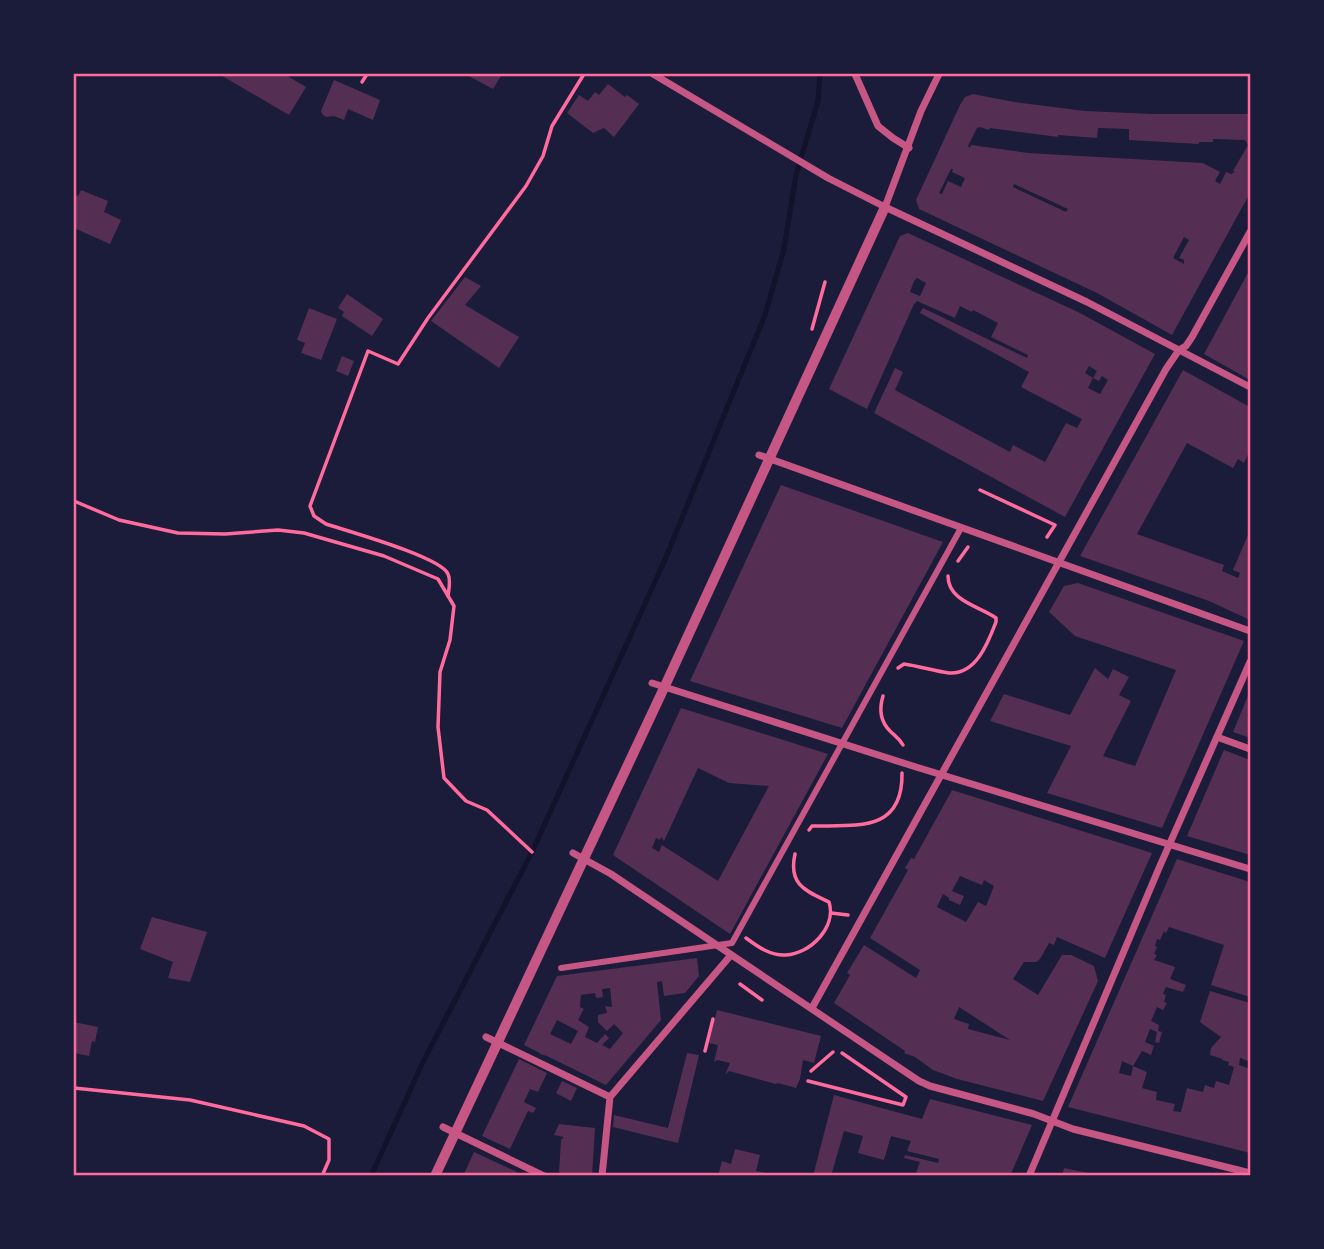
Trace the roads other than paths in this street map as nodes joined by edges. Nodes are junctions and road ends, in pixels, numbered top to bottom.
1 (653, 74) edge
2 (855, 74) edge
3 (939, 74) edge
4 (909, 148) junction
5 (885, 207) junction
6 (1251, 232) edge
7 (1179, 350) junction
8 (1251, 387) edge
9 (764, 457) junction
10 (961, 528) junction
11 (1059, 563) junction
12 (1251, 631) edge
13 (1251, 662) edge
14 (652, 683) dead end
15 (664, 688) junction
16 (1217, 737) junction
17 (843, 744) junction
18 (1251, 748) edge
19 (941, 774) junction
20 (1170, 845) junction
21 (578, 856) junction
22 (1251, 869) edge
23 (717, 945) junction
24 (731, 955) junction
25 (561, 968) dead end
26 (812, 1008) junction
27 (486, 1037) dead end
28 (497, 1042) junction
29 (610, 1097) junction
30 (1052, 1121) junction
31 (443, 1127) dead end
32 (455, 1133) junction
33 (1251, 1173) edge
34 (435, 1175) edge
35 (544, 1175) edge
36 (601, 1175) edge
37 (1029, 1175) edge

1 - 5 street
2 - 4 street
3 - 4 street
4 - 5 street
5 - 7 street
5 - 9 street
6 - 7 street
7 - 8 street
7 - 11 street
9 - 10 street
9 - 15 street
10 - 11 street
10 - 17 street
11 - 12 street
11 - 19 street
13 - 16 street
14 - 15 street
15 - 17 street
15 - 21 street
16 - 18 street
16 - 20 street
17 - 19 street
17 - 23 street
19 - 20 street
19 - 26 street
20 - 22 street
20 - 30 street
21 - 23 street
21 - 28 street
23 - 24 street
23 - 25 street
24 - 26 street
24 - 29 street
26 - 30 street
27 - 28 street
28 - 29 street
28 - 32 street
29 - 36 street
30 - 33 street
30 - 37 street
31 - 32 street
32 - 34 street
32 - 35 street

